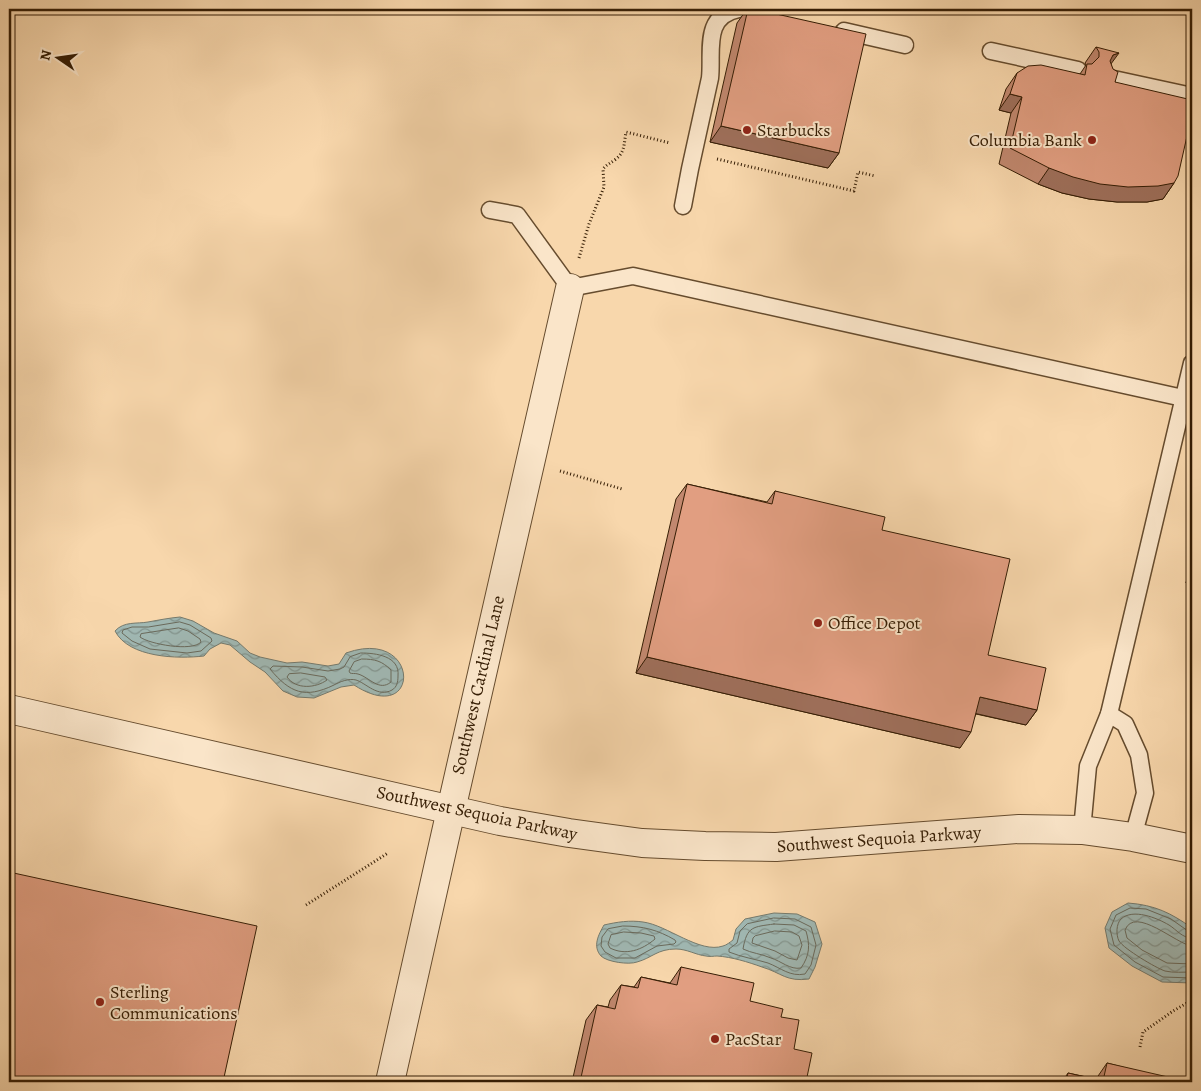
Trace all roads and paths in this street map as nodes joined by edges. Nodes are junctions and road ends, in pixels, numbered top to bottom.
1 (739, 9) edge
2 (756, 11) edge
3 (830, 28) edge
4 (905, 46) dead end
5 (990, 50) dead end
6 (1078, 70) dead end
7 (1109, 78) edge
8 (1192, 96) edge
9 (683, 206) dead end
10 (490, 210) dead end
11 (570, 288) junction
12 (1192, 363) edge
13 (1188, 400) edge
14 (529, 462) junction
15 (622, 489) dead end
16 (9, 709) edge
17 (1109, 714) junction
18 (451, 810) junction
19 (1082, 830) junction
20 (1133, 837) junction
21 (1192, 849) edge
22 (388, 853) dead end
23 (306, 904) dead end
24 (1192, 1000) edge
25 (1140, 1047) dead end
26 (390, 1082) edge

1 - 2 lane
1 - 9 lane
3 - 4 lane
5 - 6 lane
7 - 8 lane
10 - 11 lane
11 - 13 lane
11 - 14 street, Southwest Cardinal Lane
12 - 13 lane
13 - 17 lane
14 - 15 path
14 - 18 street, Southwest Cardinal Lane
16 - 18 street, Southwest Sequoia Parkway
17 - 19 lane
17 - 20 lane
18 - 19 street, Southwest Sequoia Parkway
18 - 26 street, Southwest Cardinal Lane
19 - 20 street, Southwest Sequoia Parkway
20 - 21 street, Southwest Sequoia Parkway
22 - 23 path
24 - 25 path

